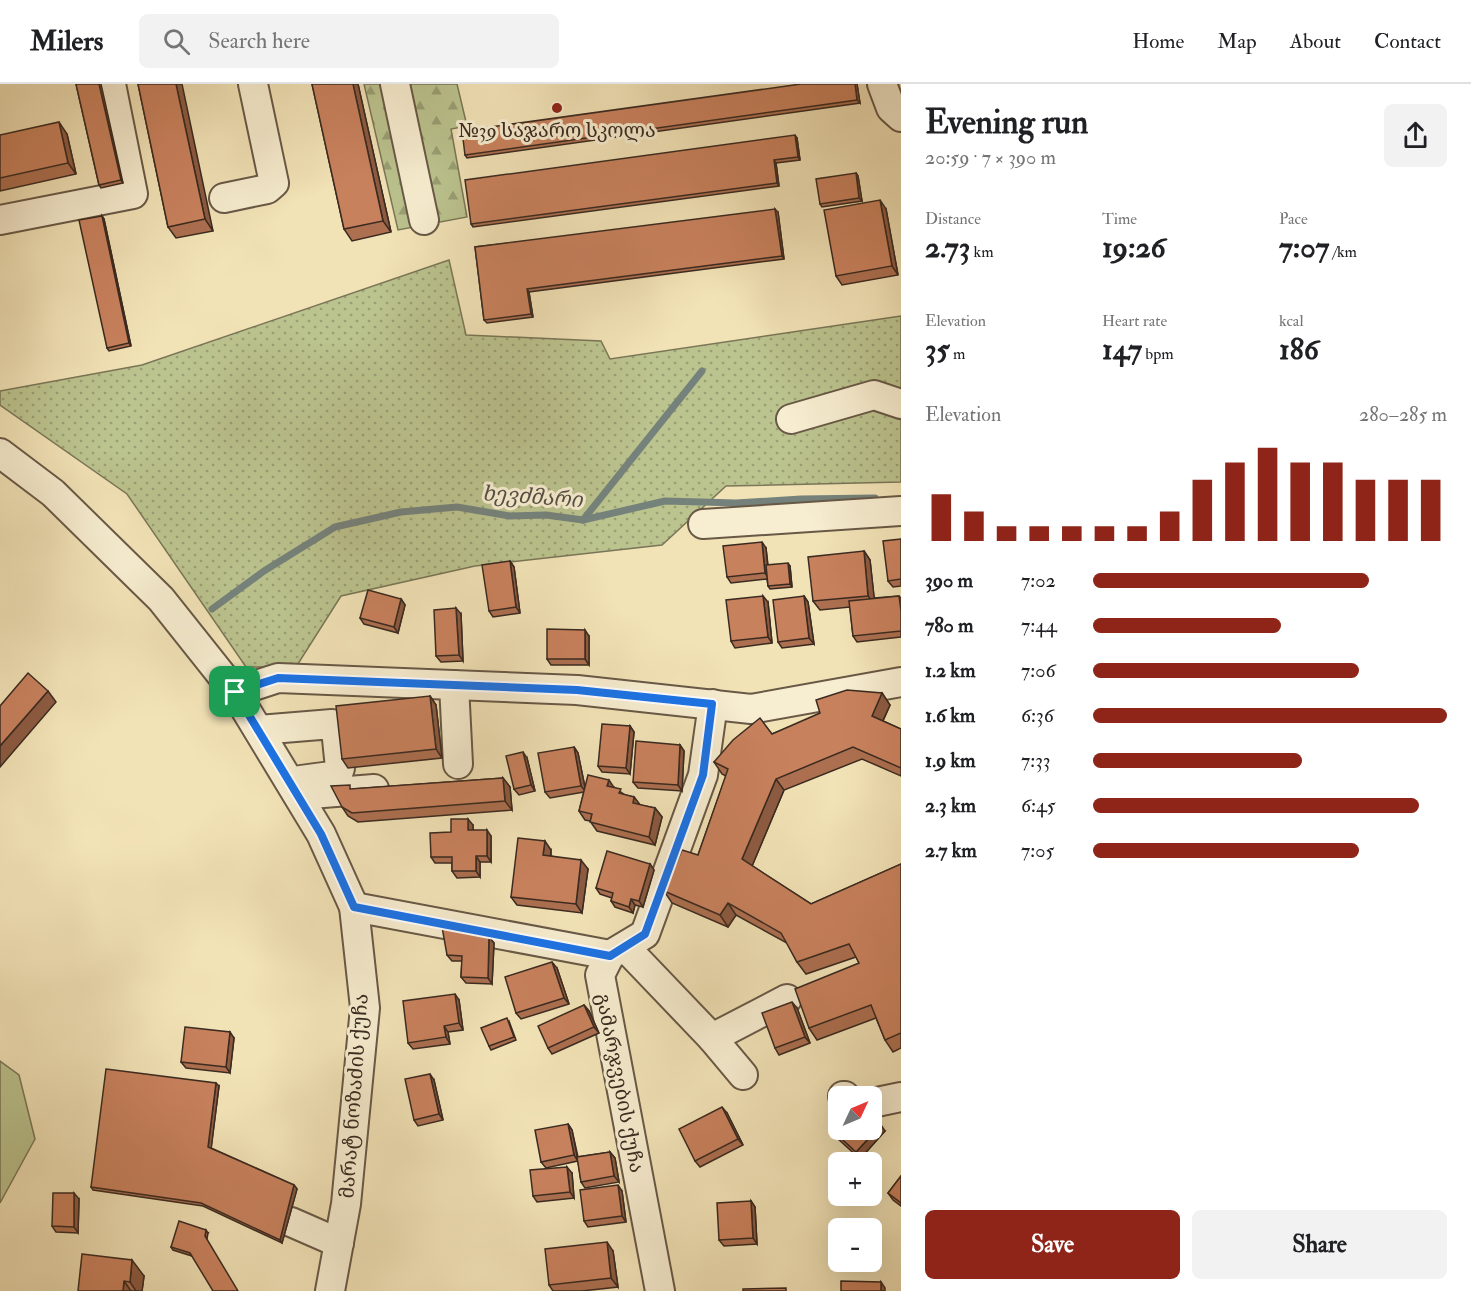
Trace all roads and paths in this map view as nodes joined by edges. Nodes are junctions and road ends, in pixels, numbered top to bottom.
1 (111, 84) edge
2 (253, 84) edge
3 (394, 84) edge
4 (224, 198) dead end
5 (0, 220) edge
6 (424, 220) dead end
7 (901, 404) edge
8 (791, 419) dead end
9 (0, 453) edge
10 (901, 511) edge
11 (703, 524) dead end
12 (901, 682) edge
13 (453, 685) junction
14 (235, 692) junction
15 (712, 704) junction
16 (259, 730) junction
17 (458, 764) dead end
18 (482, 781) edge
19 (436, 784) edge
20 (402, 787) edge
21 (294, 788) junction
22 (354, 907) junction
23 (617, 951) junction
24 (787, 999) dead end
25 (712, 1038) junction
26 (743, 1075) dead end
27 (901, 1097) edge
28 (882, 1101) edge
29 (291, 1222) dead end
30 (339, 1243) junction
31 (330, 1291) edge
32 (660, 1291) edge

1 - 5 street
2 - 4 street
3 - 6 street
7 - 8 street
9 - 14 street, მარატ ნოზაძის ქუჩა
10 - 11 street
12 - 15 street
13 - 14 street
13 - 15 street
13 - 17 street
14 - 16 street, მარატ ნოზაძის ქუჩა
15 - 23 street
16 - 21 street, მარატ ნოზაძის ქუჩა
16 - 21 street
18 - 19 street
20 - 21 street
21 - 22 street, მარატ ნოზაძის ქუჩა
22 - 23 street
22 - 30 street, მარატ ნოზაძის ქუჩა
23 - 25 street
23 - 32 street, გამარჯვების ქუჩა
24 - 25 street
25 - 26 street
27 - 28 street
29 - 30 street
30 - 31 street, მარატ ნოზაძის ქუჩა

